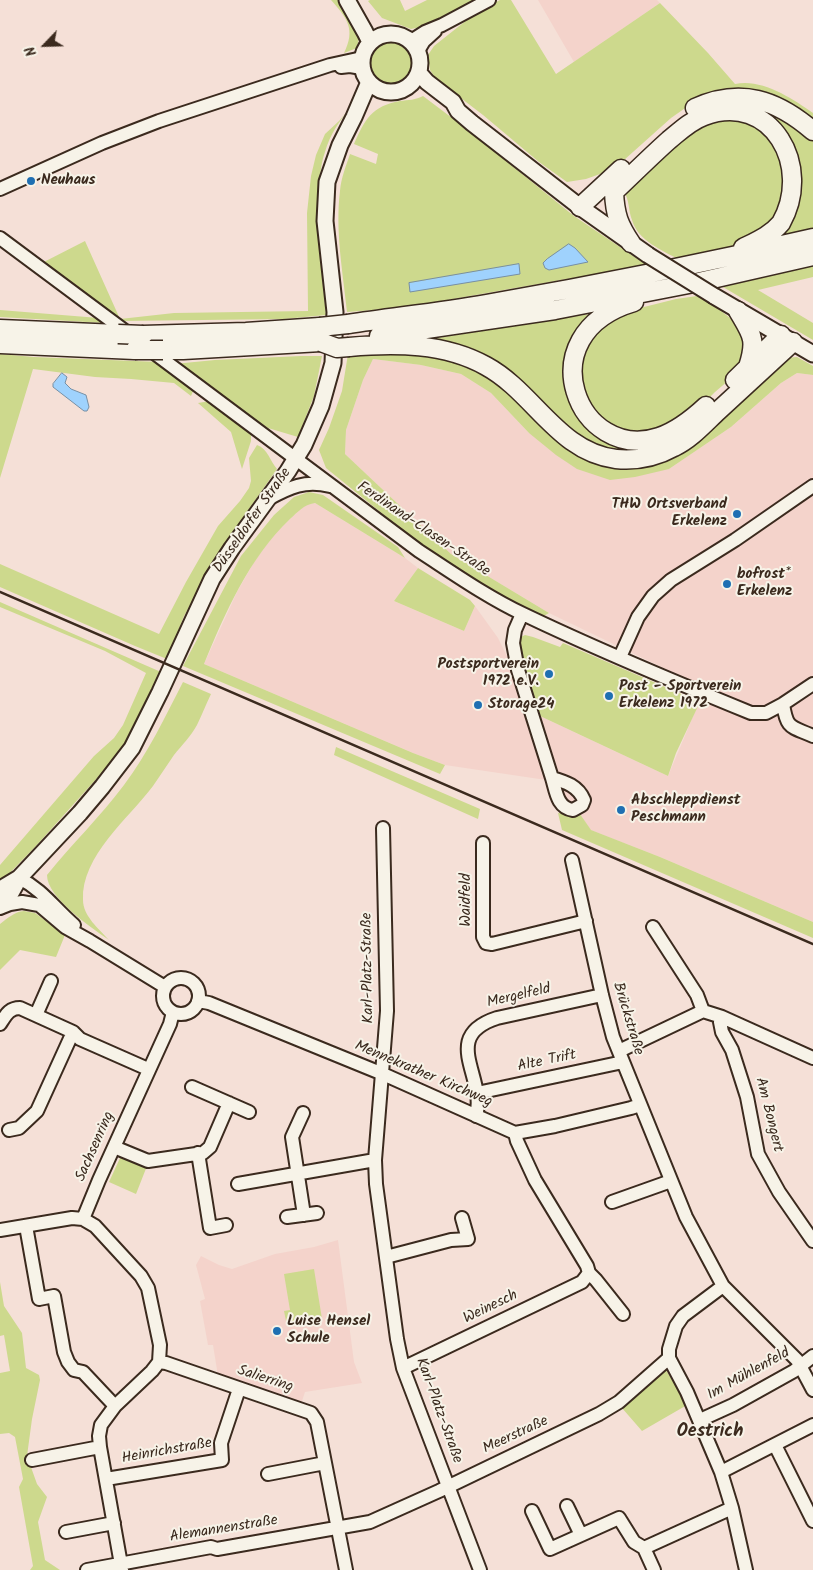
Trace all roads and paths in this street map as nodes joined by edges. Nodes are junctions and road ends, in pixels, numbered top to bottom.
1 (349, 0) edge
2 (490, 0) edge
3 (384, 34) junction
4 (370, 42) junction
5 (414, 46) junction
6 (364, 70) junction
7 (415, 79) junction
8 (382, 92) junction
9 (354, 118) junction
10 (813, 131) edge
11 (0, 189) edge
12 (614, 192) junction
13 (584, 210) junction
14 (0, 238) edge
15 (813, 238) edge
16 (631, 243) junction
17 (813, 256) edge
18 (714, 261) junction
19 (699, 282) junction
20 (738, 311) junction
21 (0, 329) edge
22 (320, 334) junction
23 (349, 337) junction
24 (787, 339) junction
25 (139, 342) junction
26 (0, 344) edge
27 (813, 354) edge
28 (748, 367) junction
29 (295, 459) junction
30 (813, 486) edge
31 (332, 487) junction
32 (268, 499) junction
33 (522, 614) junction
34 (620, 657) junction
35 (813, 684) edge
36 (783, 704) junction
37 (813, 736) edge
38 (552, 778) dead end
39 (382, 828) dead end
40 (483, 843) dead end
41 (572, 860) dead end
42 (19, 878) junction
43 (0, 891) edge
44 (39, 905) junction
45 (0, 907) edge
46 (586, 921) junction
47 (653, 927) dead end
48 (90, 941) junction
49 (51, 982) dead end
50 (165, 987) junction
51 (602, 995) junction
52 (198, 1000) junction
53 (703, 1011) junction
54 (173, 1012) junction
55 (36, 1015) junction
56 (722, 1017) junction
57 (0, 1024) edge
58 (73, 1032) junction
59 (621, 1056) junction
60 (813, 1058) edge
61 (148, 1069) junction
62 (383, 1074) junction
63 (192, 1087) dead end
64 (477, 1094) junction
65 (229, 1103) junction
66 (640, 1105) junction
67 (249, 1112) dead end
68 (303, 1113) dead end
69 (476, 1116) junction
70 (9, 1130) dead end
71 (515, 1133) junction
72 (114, 1147) junction
73 (198, 1154) junction
74 (375, 1160) junction
75 (298, 1174) junction
76 (671, 1181) junction
77 (238, 1184) dead end
78 (612, 1202) dead end
79 (287, 1217) dead end
80 (462, 1218) dead end
81 (83, 1219) junction
82 (26, 1226) junction
83 (226, 1226) dead end
84 (0, 1230) edge
85 (813, 1241) edge
86 (386, 1257) junction
87 (589, 1273) junction
88 (724, 1286) junction
89 (623, 1314) dead end
90 (813, 1356) edge
91 (669, 1358) junction
92 (159, 1362) junction
93 (801, 1366) junction
94 (403, 1368) junction
95 (239, 1389) junction
96 (813, 1390) edge
97 (115, 1406) junction
98 (700, 1420) junction
99 (813, 1425) edge
100 (774, 1445) junction
101 (100, 1447) junction
102 (32, 1460) dead end
103 (325, 1463) junction
104 (721, 1472) junction
105 (268, 1474) dead end
106 (106, 1479) junction
107 (448, 1486) junction
108 (567, 1506) dead end
109 (732, 1508) junction
110 (532, 1511) dead end
111 (813, 1521) edge
112 (114, 1523) junction
113 (365, 1523) joint
114 (337, 1528) junction
115 (66, 1532) dead end
116 (581, 1535) junction
117 (644, 1548) junction
118 (121, 1567) edge
119 (87, 1570) edge
120 (346, 1570) edge
121 (480, 1570) edge
122 (654, 1570) edge
123 (746, 1570) edge

1 - 3 main road
1 - 4 main road
2 - 5 street
3 - 4 main road
3 - 5 main road
4 - 6 main road
5 - 7 main road
6 - 8 main road
6 - 9 main road, Düsseldorfer Straße
6 - 11 street
7 - 8 main road
7 - 13 main road
8 - 9 main road, Düsseldorfer Straße
9 - 29 main road, Düsseldorfer Straße
10 - 13 highway
12 - 13 highway
12 - 16 highway
12 - 18 highway
13 - 16 main road
14 - 29 street, Ferdinand-Clasen-Straße
15 - 18 highway
16 - 20 main road, bridge
17 - 19 highway
18 - 23 highway
19 - 23 highway
19 - 28 highway
20 - 24 main road
20 - 28 highway
21 - 25 highway, bridge
22 - 23 highway, bridge
22 - 25 highway
22 - 25 highway, bridge
23 - 24 highway
24 - 27 main road
24 - 28 highway
25 - 26 highway
29 - 31 street, Ferdinand-Clasen-Straße
29 - 32 main road, Düsseldorfer Straße
30 - 34 street
31 - 32 street, Ferdinand-Clasen-Straße
31 - 33 street, Ferdinand-Clasen-Straße
32 - 42 main road, Düsseldorfer Straße
33 - 34 street, Ferdinand-Clasen-Straße
33 - 38 street
34 - 36 street, Ferdinand-Clasen-Straße
35 - 36 street, Ferdinand-Clasen-Straße
36 - 37 street
39 - 62 street, Karl-Platz-Straße
40 - 46 street, Waidfeld
41 - 46 street, Brückstraße
42 - 43 main road, Düsseldorfer Straße
42 - 44 street
42 - 45 main road, Düsseldorfer Straße
42 - 48 street
44 - 45 street
44 - 48 street
46 - 51 street, Brückstraße
47 - 53 street
48 - 50 street
49 - 55 street
50 - 52 street
50 - 54 street
51 - 59 street, Brückstraße
51 - 64 street, Mergelfeld
52 - 54 street
52 - 62 street, Mennekrather Kirchweg
53 - 56 street
53 - 59 street, Alte Trift
54 - 61 street, Sachsenring
55 - 57 street
55 - 58 street
56 - 60 street
56 - 85 street, Am Bongert
58 - 61 street
58 - 70 street
59 - 64 street, Alte Trift
59 - 66 street, Brückstraße
61 - 72 street, Sachsenring
62 - 69 street, Mennekrather Kirchweg
62 - 74 street, Karl-Platz-Straße
63 - 65 street
64 - 69 street, Mergelfeld
65 - 67 street
65 - 73 street
66 - 71 street
66 - 76 street, Brückstraße
68 - 75 street
69 - 71 street, Mennekrather Kirchweg
71 - 87 street
72 - 73 street
72 - 81 street, Sachsenring
73 - 83 street
74 - 75 street
74 - 86 street, Karl-Platz-Straße
75 - 77 street
75 - 79 street
76 - 78 street
76 - 88 street, Brückstraße
80 - 86 street
81 - 82 street
81 - 92 street
82 - 84 street
82 - 97 street
86 - 94 street, Karl-Platz-Straße
87 - 89 street
87 - 94 street, Weinesch
88 - 91 street
88 - 93 street, Brückstraße
90 - 93 street, Im Mühlenfeld
91 - 98 street
91 - 107 street, Meerstraße
92 - 95 street, Salierring
92 - 97 street
93 - 96 street, Brückstraße
93 - 98 street, Im Mühlenfeld
94 - 107 street, Karl-Platz-Straße
95 - 103 street, Salierring
95 - 106 street, Heinrichstraße
97 - 101 street
98 - 104 street
99 - 100 street
100 - 104 street
100 - 111 street
101 - 102 street
101 - 106 street
103 - 105 street
103 - 114 street, Salierring
104 - 109 street
106 - 112 street
107 - 113 street, Meerstraße
107 - 121 street, Karl-Platz-Straße
108 - 116 street
109 - 117 street
109 - 123 street
110 - 116 street
112 - 115 street
112 - 118 street
113 - 114 street, Alemannenstraße
114 - 118 street, Alemannenstraße
114 - 120 street, Salierring
116 - 117 street
117 - 122 street
118 - 119 street, Alemannenstraße

